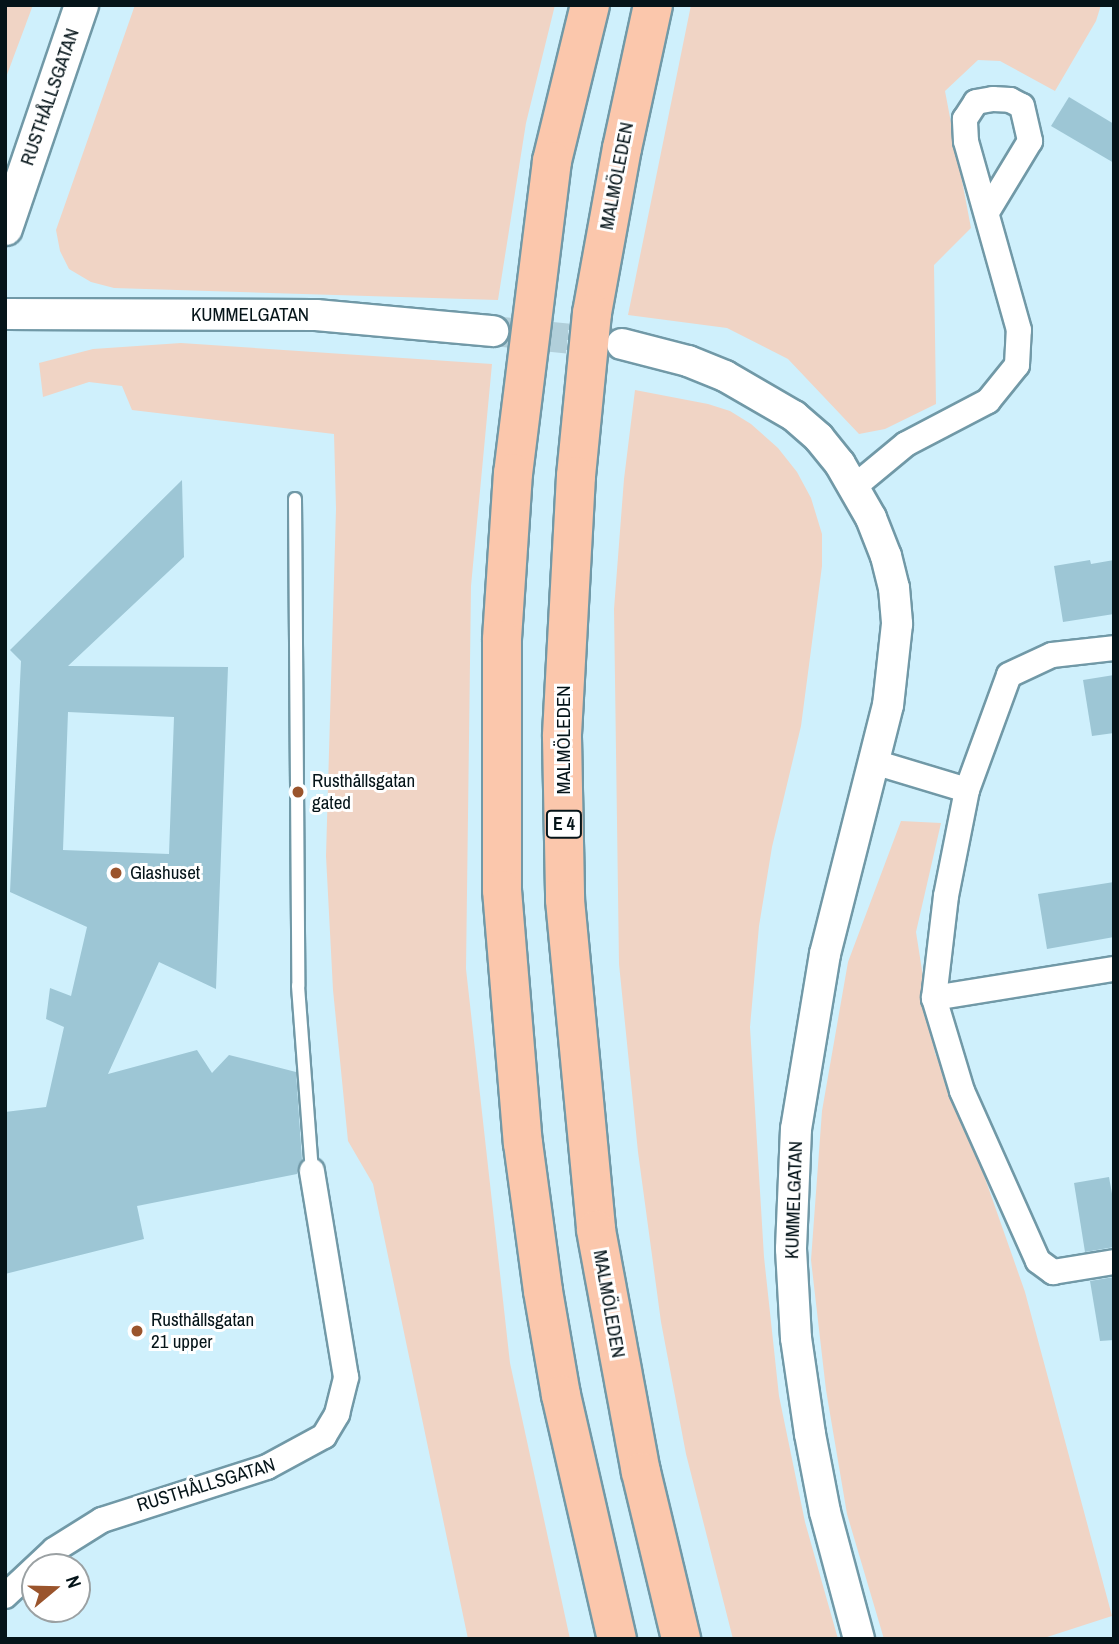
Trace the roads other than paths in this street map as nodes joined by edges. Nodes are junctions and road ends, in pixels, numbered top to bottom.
1 (81, 5) edge
2 (590, 5) edge
3 (653, 5) edge
4 (987, 212) dead end
5 (5, 228) edge
6 (5, 314) edge
7 (493, 331) tunnel mouth
8 (622, 344) tunnel mouth
9 (854, 487) junction
10 (295, 499) dead end
11 (1114, 648) edge
12 (874, 762) junction
13 (967, 790) junction
14 (1114, 968) edge
15 (934, 998) junction
16 (312, 1171) joint
17 (1114, 1262) edge
18 (5, 1596) edge
19 (617, 1639) edge
20 (681, 1639) edge
21 (859, 1639) edge

1 - 5 main road, RUSTHÅLLSGATAN
2 - 19 highway
3 - 20 highway, MALMÖLEDEN / E 4
4 - 9 street
6 - 7 street, KUMMELGATAN
8 - 9 street, KUMMELGATAN
9 - 12 street, KUMMELGATAN
10 - 16 lane
11 - 13 street
12 - 13 street
12 - 21 street, KUMMELGATAN
13 - 15 street
14 - 15 street
15 - 17 street
16 - 18 street, RUSTHÅLLSGATAN

